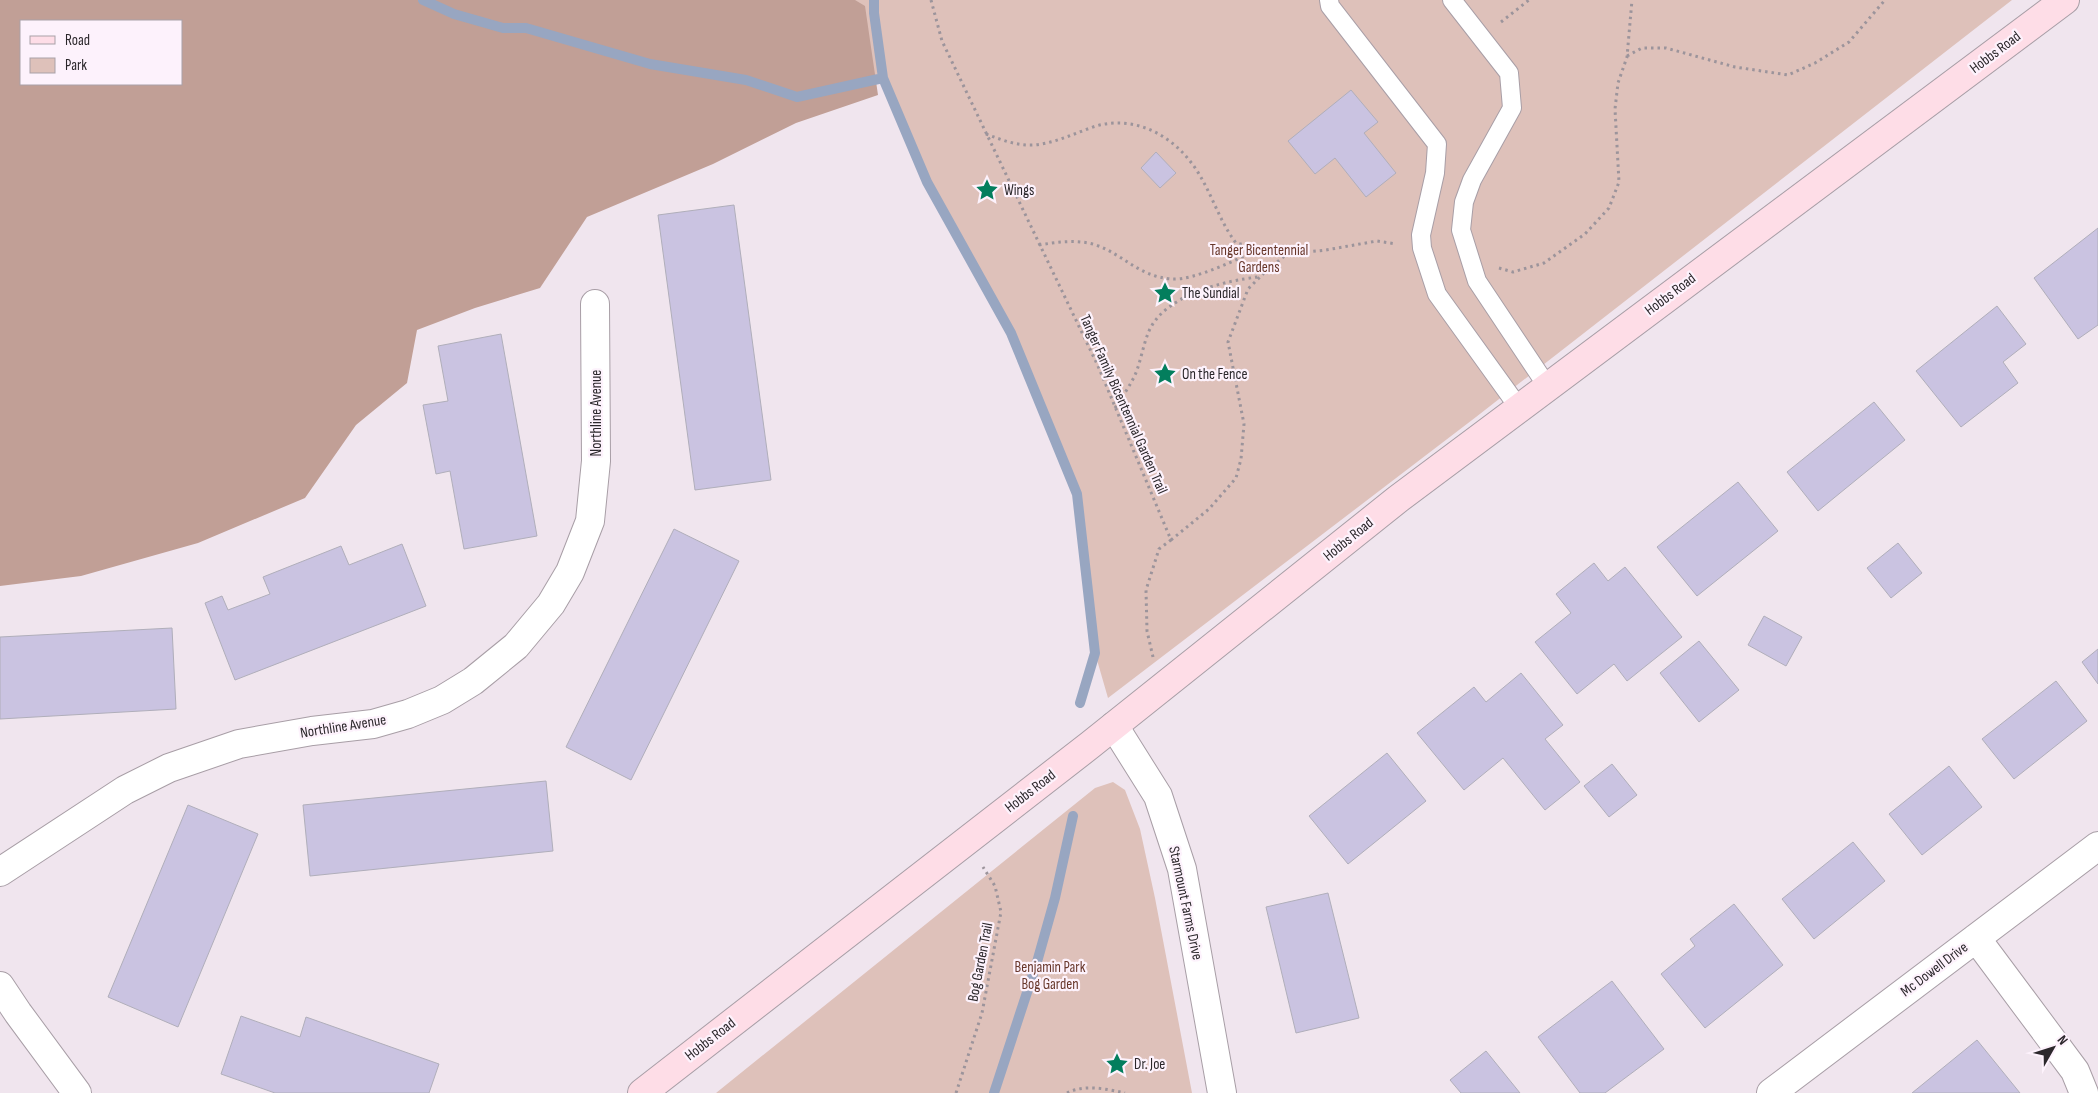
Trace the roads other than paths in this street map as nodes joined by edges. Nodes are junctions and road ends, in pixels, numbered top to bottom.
1 (1329, 0) edge
2 (1452, 0) edge
3 (2065, 0) edge
4 (595, 304) dead end
5 (1547, 386) junction
6 (1519, 408) junction
7 (1114, 726) junction
8 (2098, 846) edge
9 (0, 872) edge
10 (1976, 938) junction
11 (0, 986) edge
12 (9, 1019) edge
13 (77, 1093) edge
14 (642, 1093) edge
15 (1222, 1093) edge
16 (1771, 1093) edge
17 (2084, 1093) edge

1 - 6 lane
2 - 5 lane
3 - 5 street, Hobbs Road
4 - 9 street, Northline Avenue
5 - 6 street, Hobbs Road
6 - 7 street, Hobbs Road
7 - 14 street, Hobbs Road
7 - 15 street, Starmount Farms Drive
8 - 10 street, Mc Dowell Drive
10 - 16 street, Mc Dowell Drive
10 - 17 street
11 - 12 street
12 - 13 street

